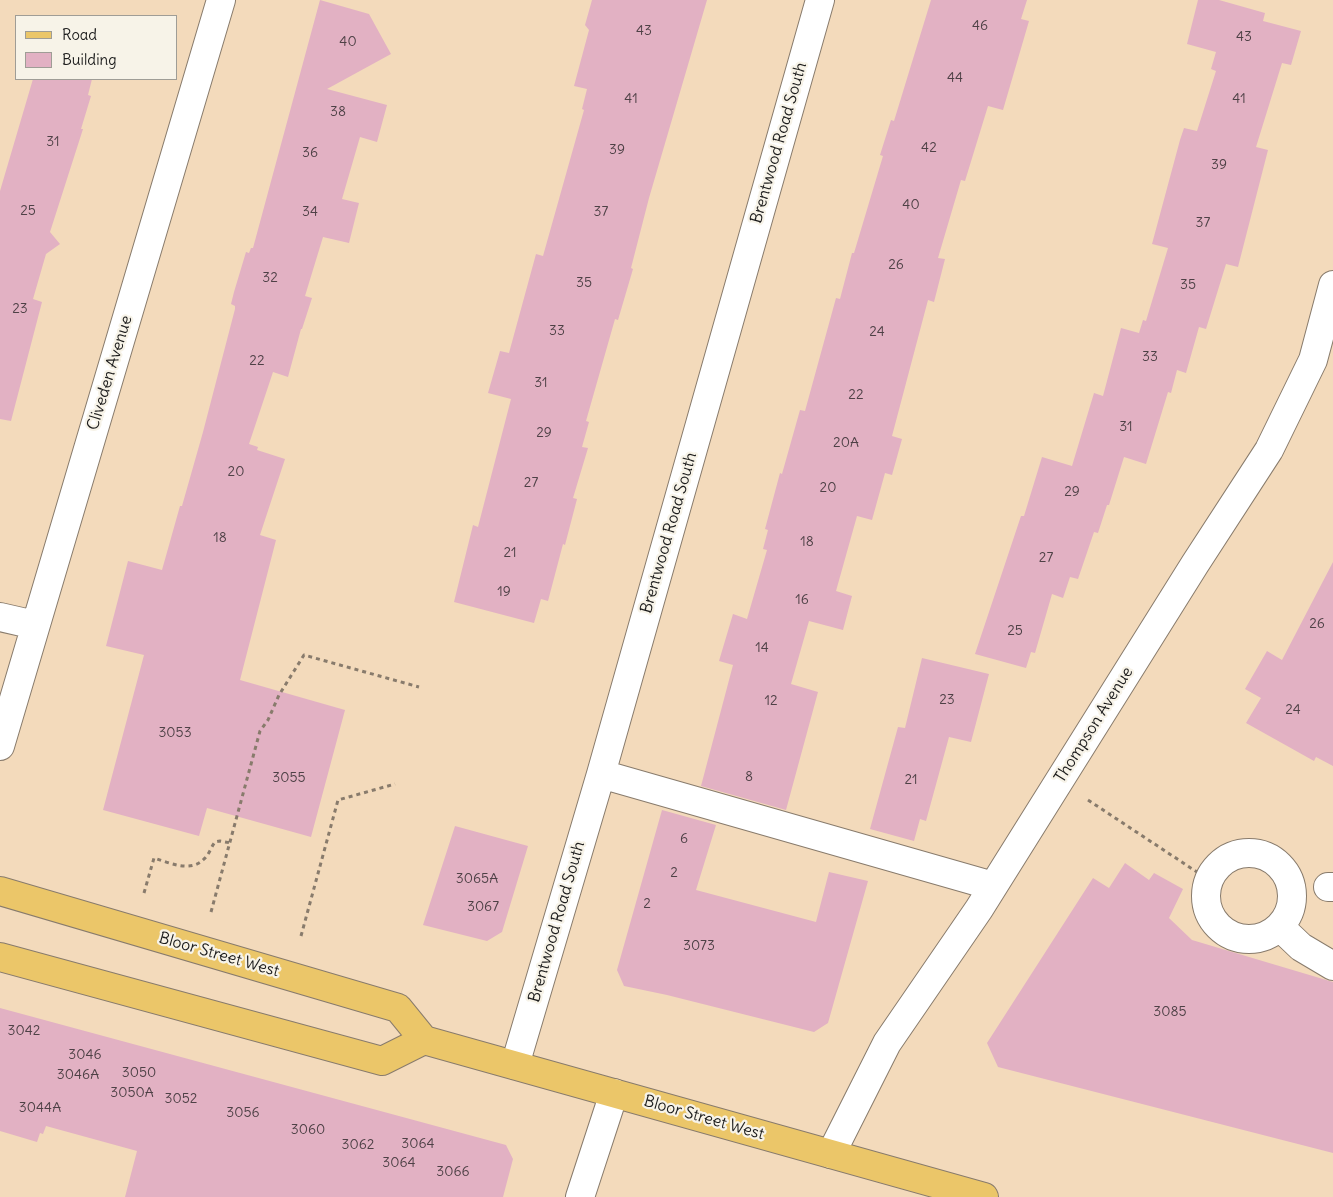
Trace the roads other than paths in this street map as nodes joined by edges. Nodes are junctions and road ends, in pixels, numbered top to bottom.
1 (221, 0) edge
2 (820, 0) edge
3 (1333, 285) edge
4 (0, 617) edge
5 (35, 625) junction
6 (0, 746) edge
7 (601, 774) junction
8 (993, 886) junction
9 (0, 891) edge
10 (1280, 927) junction
11 (0, 957) edge
12 (1333, 966) edge
13 (424, 1040) junction
14 (516, 1065) junction
15 (614, 1093) junction
16 (831, 1154) junction
17 (580, 1197) edge
18 (984, 1197) edge

1 - 5 street, Cliveden Avenue
2 - 7 street, Brentwood Road South
3 - 8 street, Thompson Avenue
4 - 5 street
5 - 6 street, Cliveden Avenue
7 - 8 street
7 - 14 street, Brentwood Road South
8 - 16 street, Thompson Avenue
9 - 13 main road, Bloor Street West
10 - 10 street
10 - 12 street
11 - 13 main road
13 - 14 main road, Bloor Street West
14 - 15 main road, Bloor Street West
15 - 16 main road, Bloor Street West
15 - 17 street
16 - 18 main road, Bloor Street West

